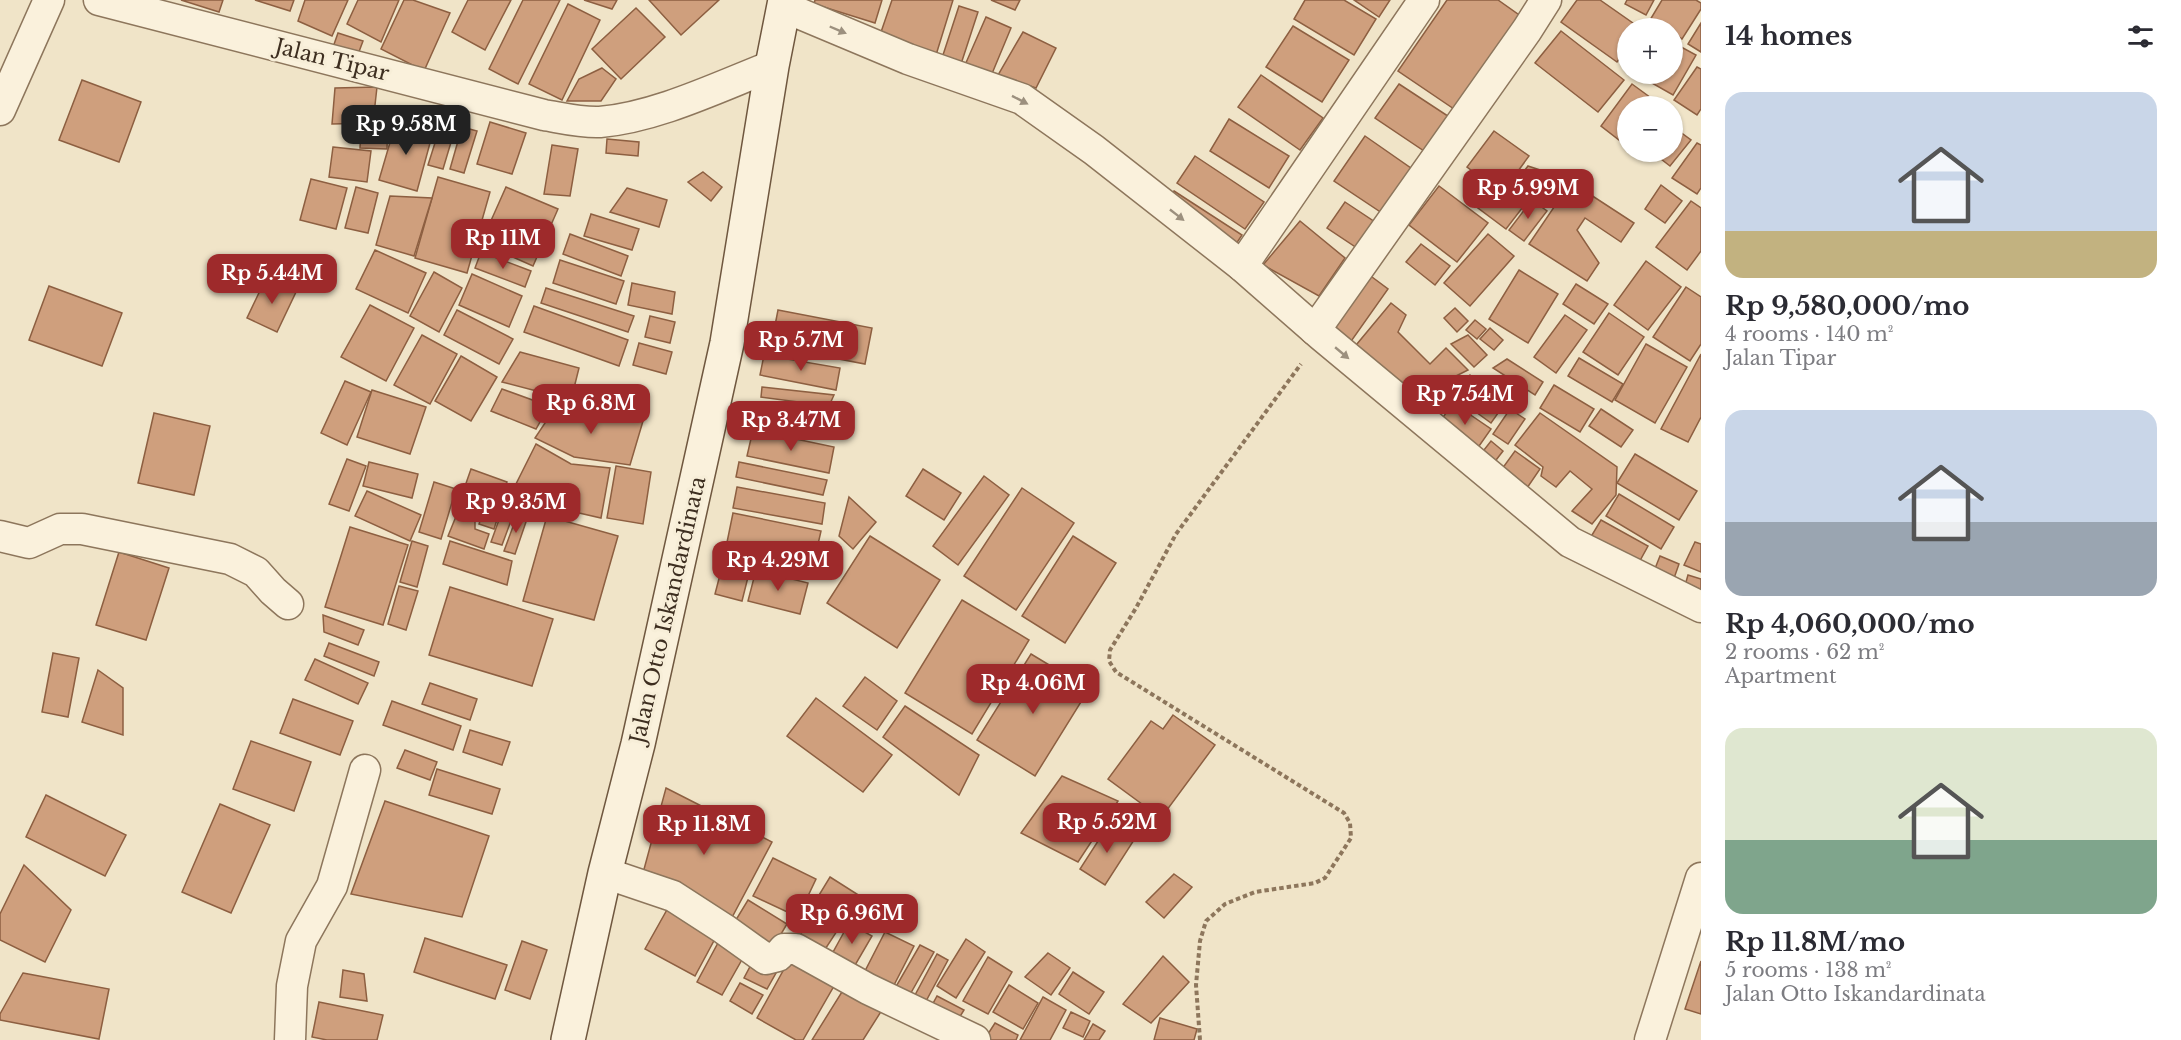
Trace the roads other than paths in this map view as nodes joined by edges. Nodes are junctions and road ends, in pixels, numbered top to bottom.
1 (49, 0) edge
2 (99, 0) edge
3 (1424, 0) edge
4 (1546, 0) edge
5 (785, 4) edge
6 (772, 66) junction
7 (0, 110) edge
8 (1242, 266) junction
9 (1318, 333) junction
10 (0, 536) edge
11 (288, 604) dead end
12 (1701, 607) edge
13 (365, 770) dead end
14 (605, 873) junction
15 (1701, 878) edge
16 (290, 1040) edge
17 (568, 1040) edge
18 (975, 1040) edge
19 (1650, 1040) edge

1 - 7 street
2 - 6 street, Jalan Tipar
3 - 8 street
4 - 9 street
5 - 6 main road, Jalan Otto Iskandardinata
5 -> 8 street
6 - 14 main road, Jalan Otto Iskandardinata
8 - 9 street
9 -> 12 street
10 - 11 street
13 - 16 street
14 - 17 main road, Jalan Otto Iskandardinata
14 - 18 street
15 - 19 street

